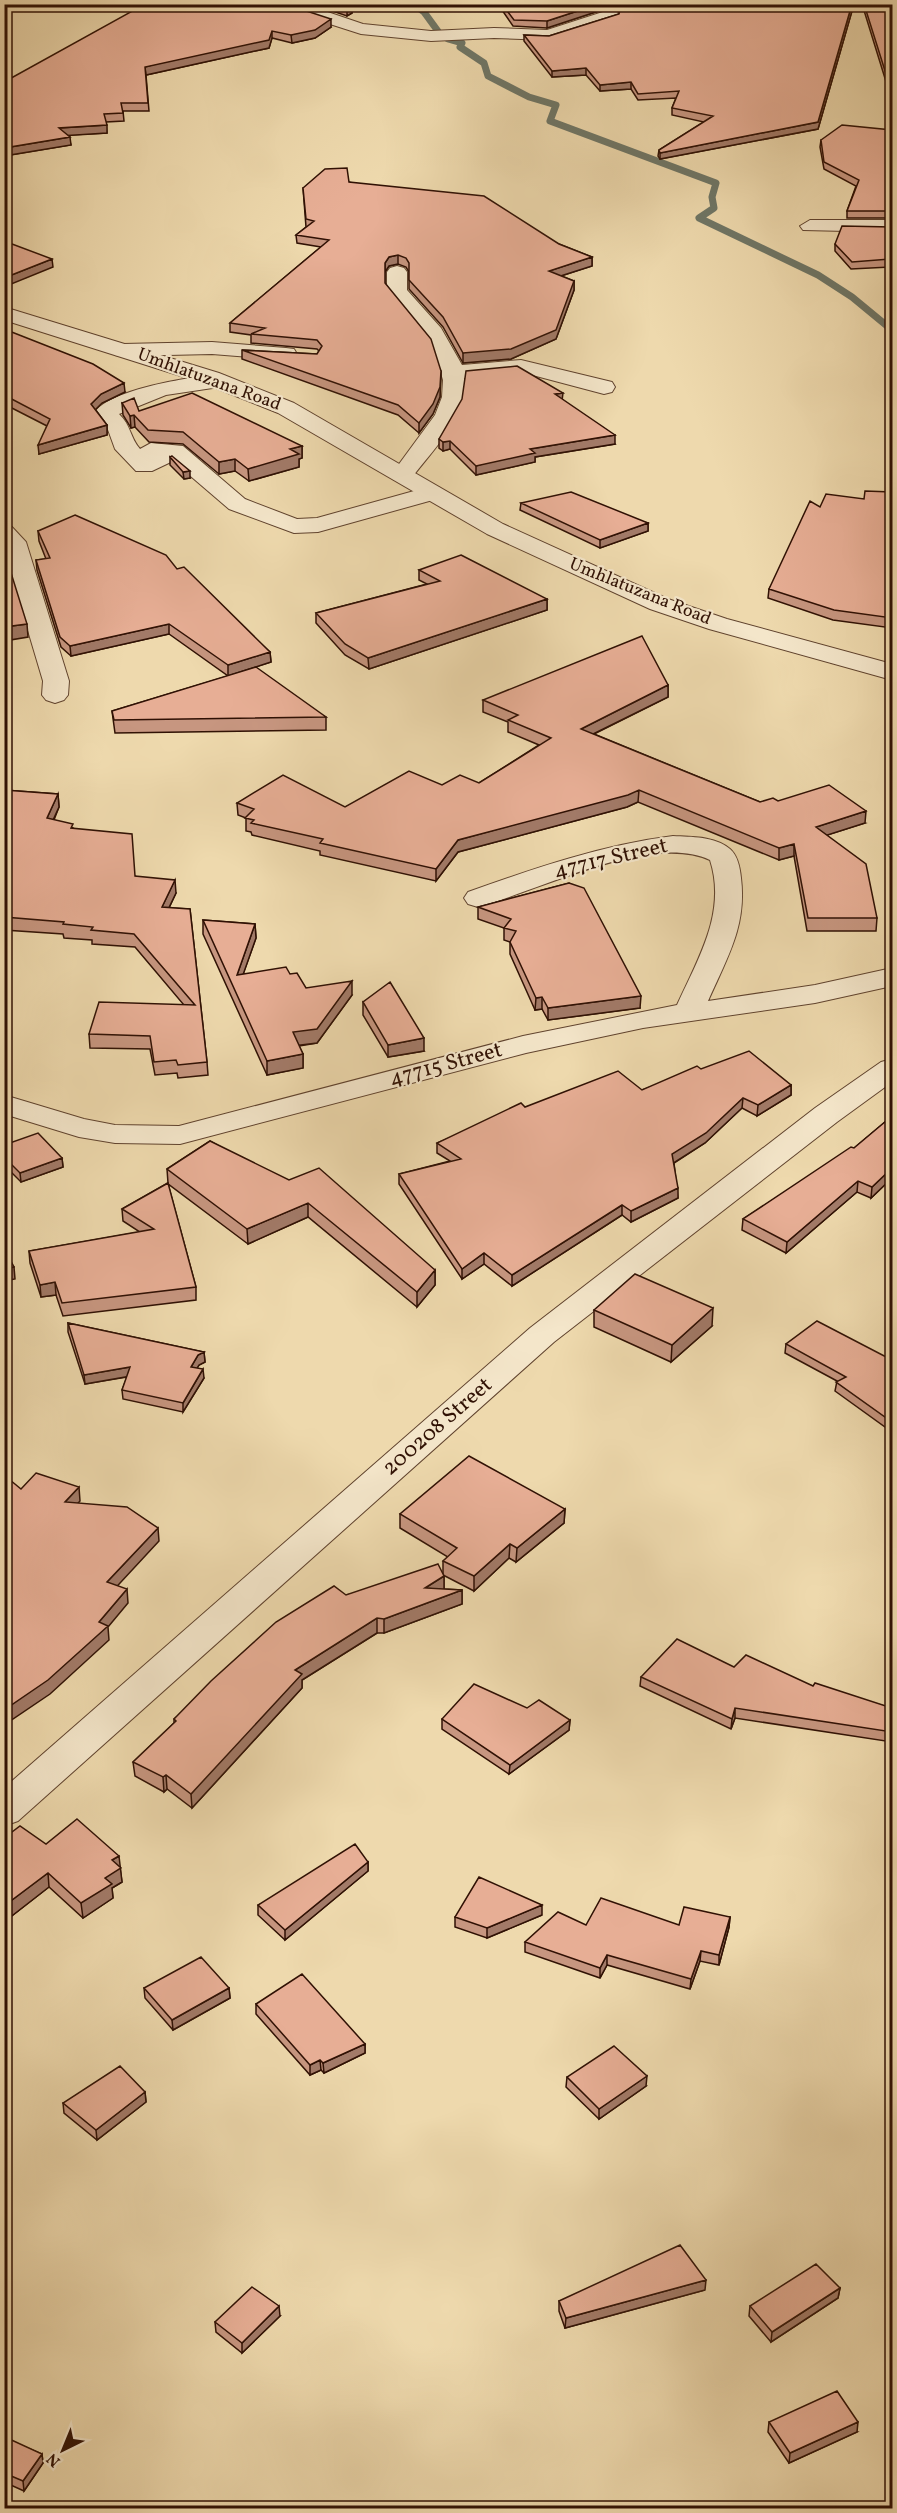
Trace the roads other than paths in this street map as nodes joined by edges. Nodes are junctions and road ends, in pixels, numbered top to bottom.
1 (286, 4) edge
2 (612, 14) edge
3 (810, 226) dead end
4 (892, 226) edge
5 (397, 272) dead end
6 (4, 313) edge
7 (123, 350) junction
8 (309, 356) edge
9 (456, 372) junction
10 (218, 381) junction
11 (604, 387) dead end
12 (402, 475) junction
13 (432, 493) junction
14 (4, 532) edge
15 (892, 672) edge
16 (55, 695) dead end
17 (478, 898) dead end
18 (892, 977) edge
19 (688, 1013) junction
20 (892, 1068) edge
21 (4, 1104) edge
22 (4, 1811) edge

1 - 2 street
3 - 4 street
5 - 9 street
6 - 7 street, Umhlatuzana Road
7 - 8 street
7 - 10 street, Umhlatuzana Road
9 - 11 street
9 - 12 street
10 - 12 street, Umhlatuzana Road
10 - 13 street
12 - 13 street, Umhlatuzana Road
13 - 15 street, Umhlatuzana Road
14 - 16 street
17 - 19 street, 47717 Street
18 - 19 street, 47715 Street
19 - 21 street, 47715 Street
20 - 22 street, 200208 Street

